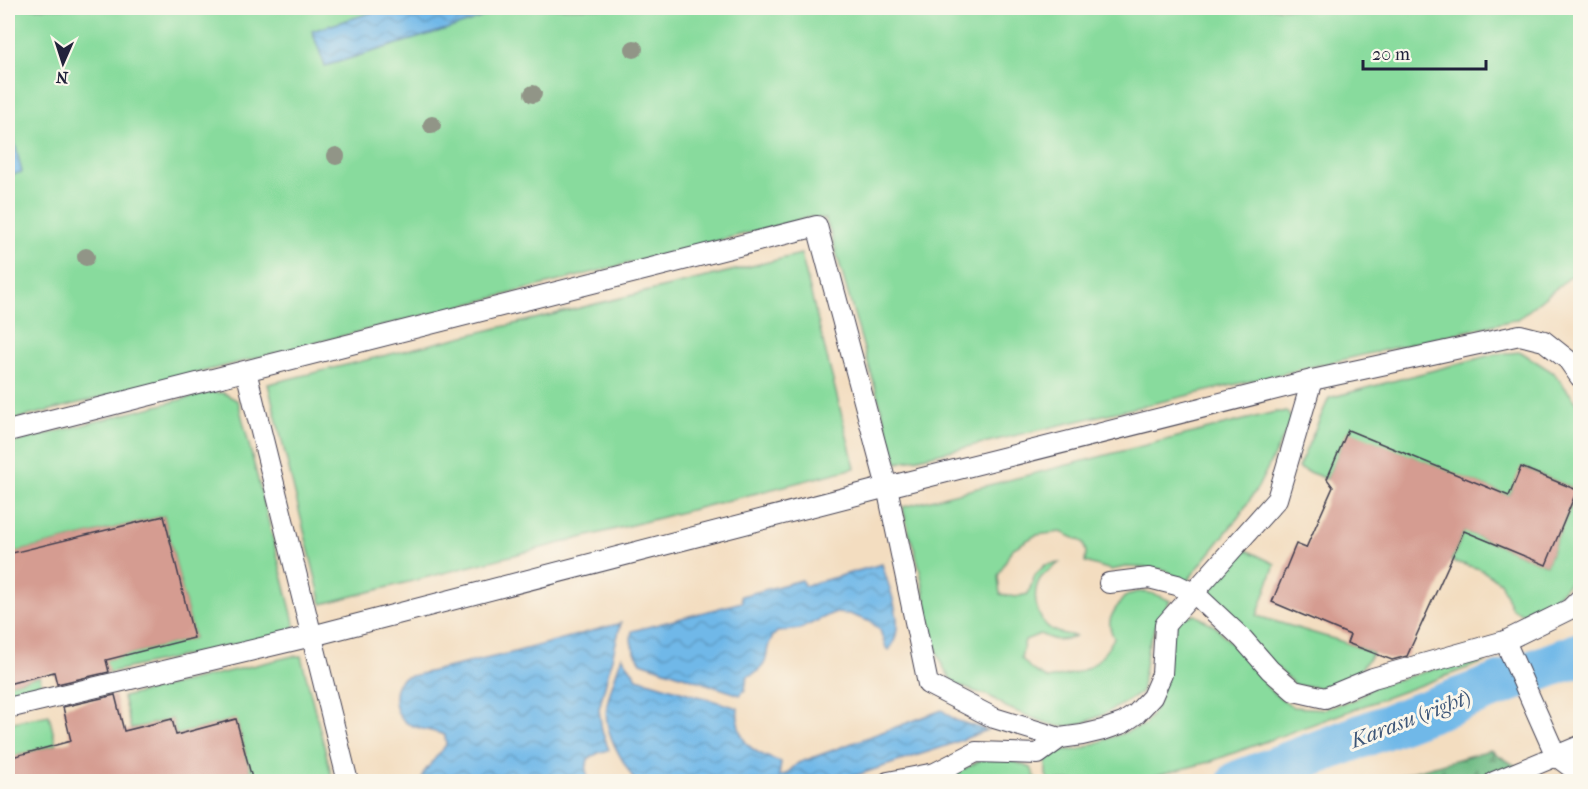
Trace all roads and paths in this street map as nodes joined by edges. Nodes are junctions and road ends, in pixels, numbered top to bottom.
1 (246, 371) junction
2 (1581, 376) edge
3 (1312, 380) junction
4 (8, 431) edge
5 (887, 487) junction
6 (1110, 583) dead end
7 (1195, 594) junction
8 (1581, 599) edge
9 (312, 636) junction
10 (1505, 641) junction
11 (8, 708) edge
12 (1060, 738) junction
13 (1581, 746) edge
14 (1555, 755) junction
15 (1581, 774) edge
16 (348, 782) edge
17 (888, 782) edge
18 (1494, 782) edge

1 - 4 lane
1 - 5 lane
1 - 9 lane
2 - 3 lane
3 - 5 lane
3 - 7 lane
5 - 9 lane
5 - 12 lane
6 - 7 lane
7 - 10 lane
7 - 12 lane
8 - 10 lane
9 - 11 lane
9 - 16 lane
10 - 14 lane
12 - 17 lane
13 - 14 lane
14 - 15 lane
14 - 18 lane

